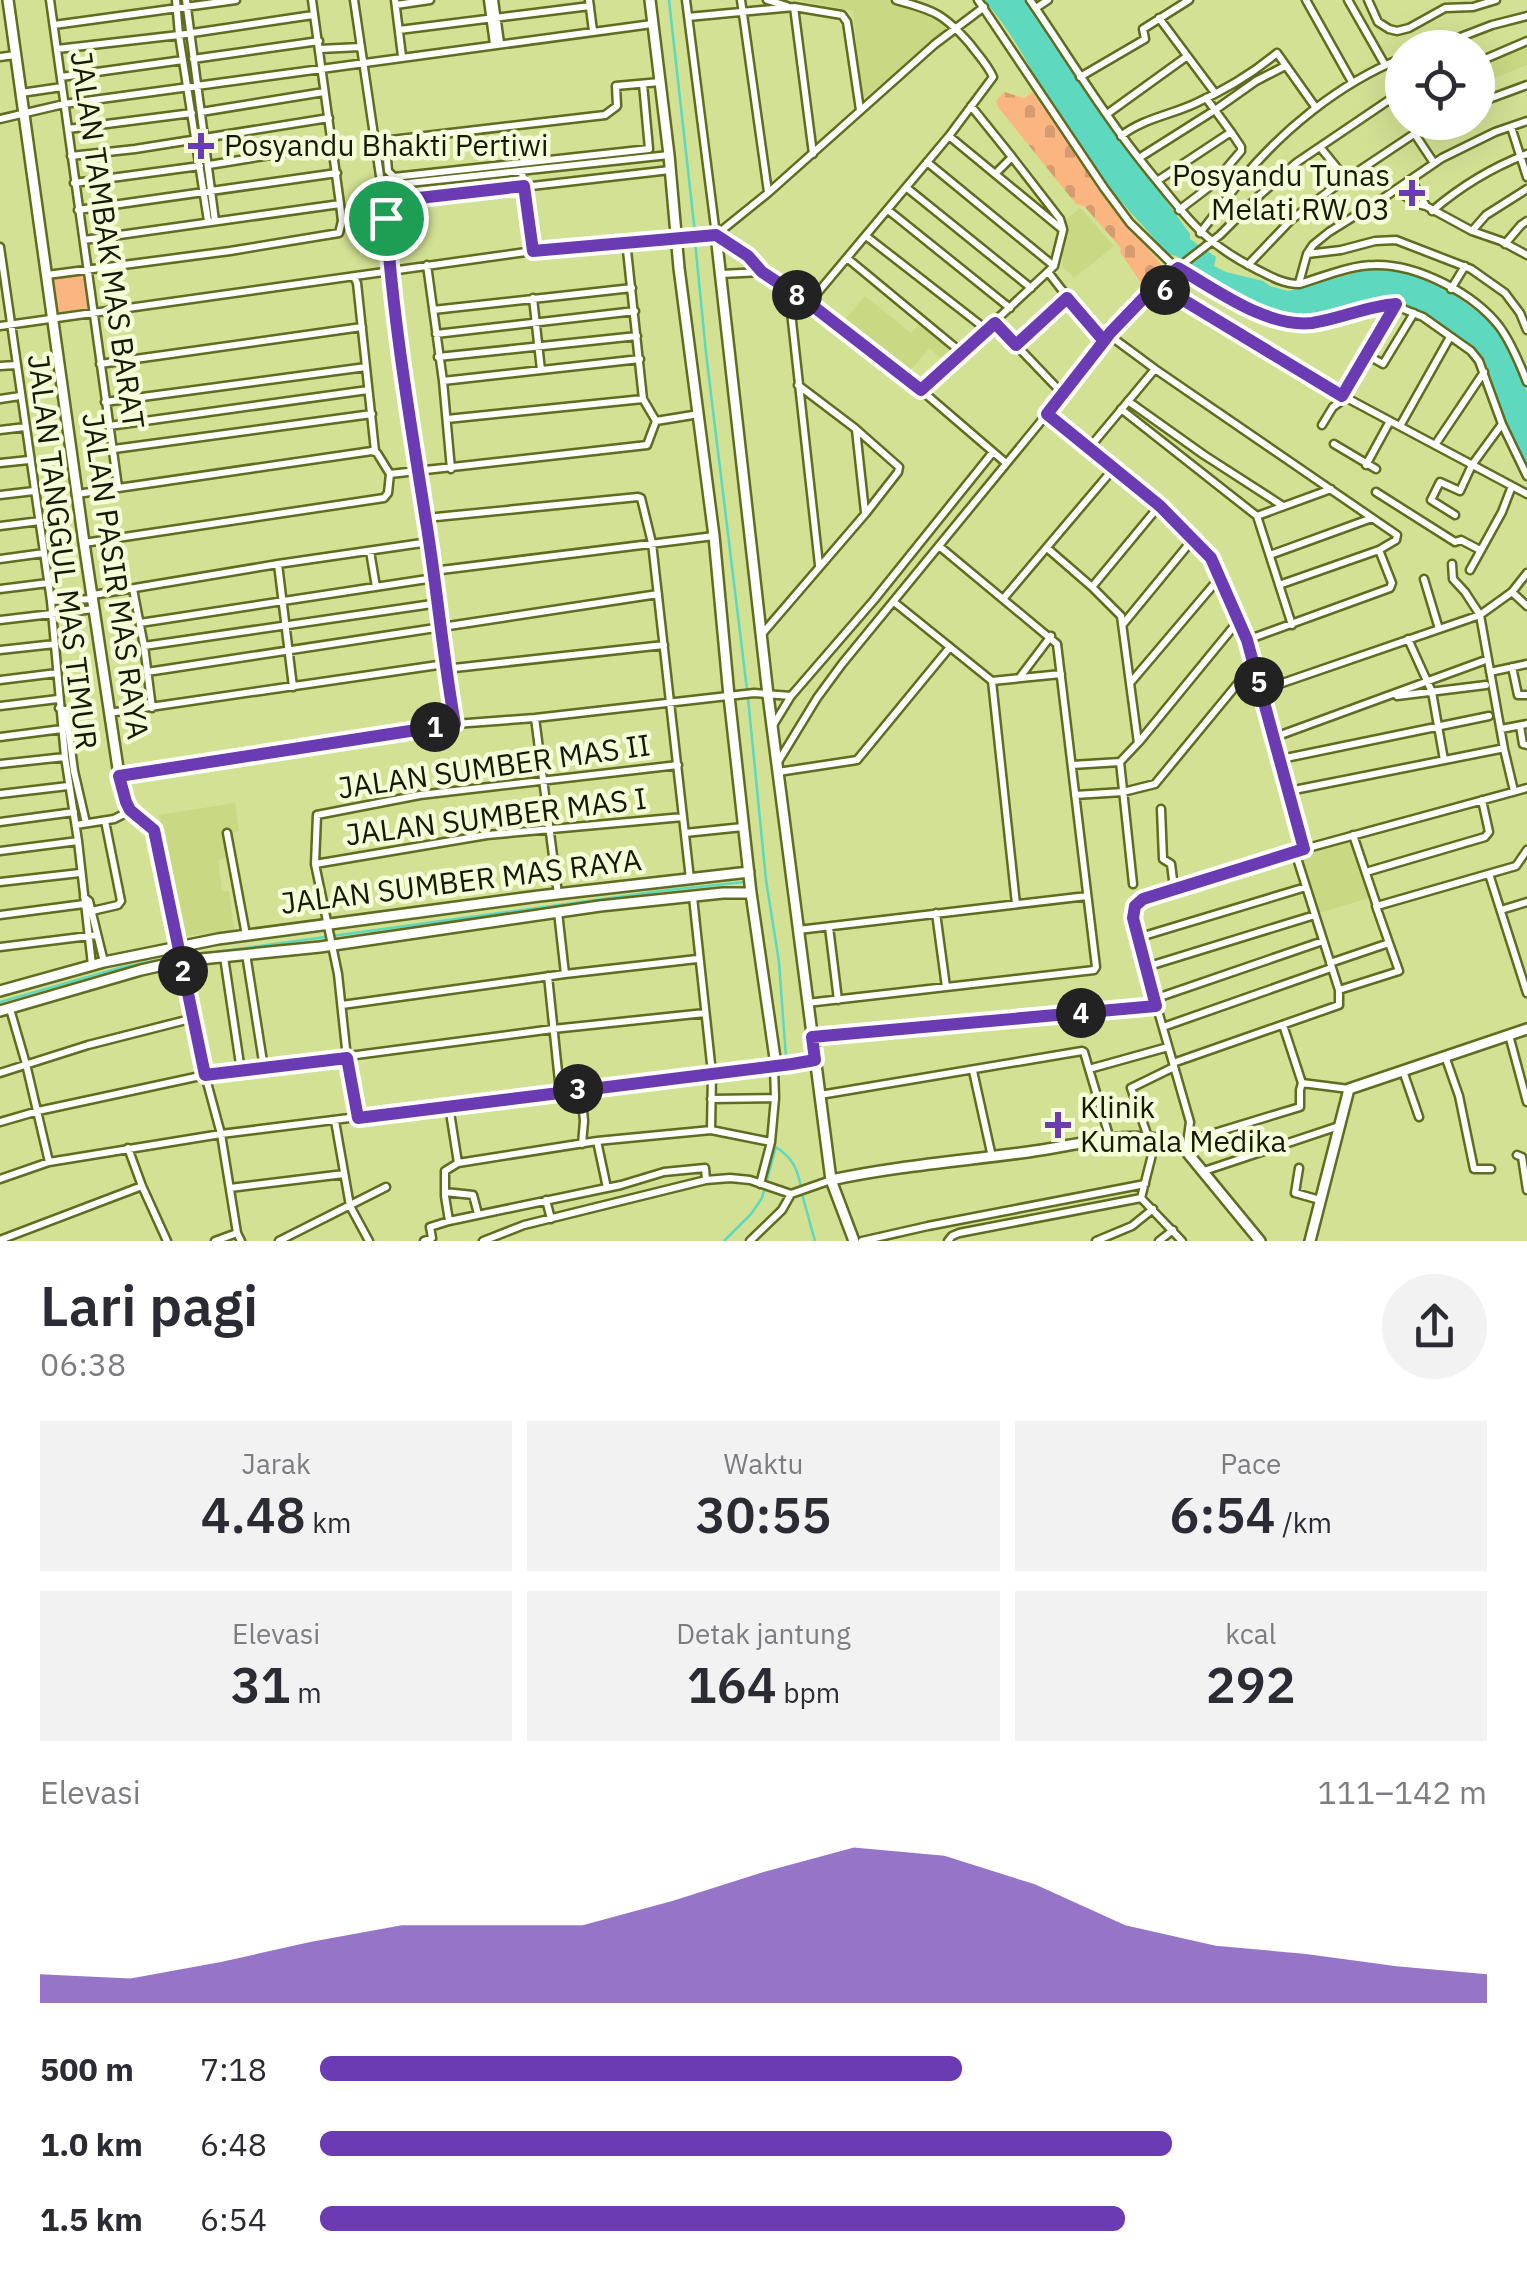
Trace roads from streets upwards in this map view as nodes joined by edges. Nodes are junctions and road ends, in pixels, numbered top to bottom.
1 (8, 0) edge
2 (50, 0) edge
3 (236, 0) edge
4 (312, 0) edge
5 (354, 0) edge
6 (430, 0) edge
7 (492, 0) edge
8 (650, 0) edge
9 (686, 0) edge
10 (741, 0) edge
11 (767, 0) edge
12 (896, 0) edge
13 (1030, 0) edge
14 (1048, 0) edge
15 (1189, 0) edge
16 (1306, 0) edge
17 (1348, 0) edge
18 (1368, 0) edge
19 (1496, 0) edge
20 (395, 3) edge
21 (589, 3) edge
22 (177, 4) edge
23 (186, 4) edge
24 (981, 4) edge
25 (794, 7) junction
26 (1036, 8) junction
27 (743, 11) junction
28 (314, 15) junction
29 (1527, 16) edge
30 (688, 17) junction
31 (494, 18) junction
32 (1160, 18) junction
33 (652, 24) junction
34 (54, 25) junction
35 (956, 28) junction
36 (399, 30) junction
37 (1479, 30) edge
38 (593, 31) junction
39 (190, 33) junction
40 (180, 35) junction
41 (1527, 41) edge
42 (497, 44) junction
43 (319, 45) junction
44 (360, 47) junction
45 (57, 49) junction
46 (1495, 55) edge
47 (15, 56) junction
48 (402, 56) junction
49 (1186, 56) junction
50 (0, 57) edge
51 (194, 59) junction
52 (184, 60) junction
53 (362, 62) junction
54 (1284, 66) junction
55 (1385, 66) joint
56 (322, 68) junction
57 (1080, 76) junction
58 (61, 77) junction
59 (660, 82) junction
60 (1352, 82) junction
61 (198, 84) junction
62 (643, 84) junction
63 (1527, 85) edge
64 (188, 86) junction
65 (62, 87) junction
66 (324, 92) junction
67 (21, 93) junction
68 (1214, 93) junction
69 (1495, 97) edge
70 (1206, 98) junction
71 (64, 104) junction
72 (1385, 104) edge
73 (971, 106) junction
74 (1316, 108) junction
75 (1215, 110) junction
76 (860, 112) junction
77 (24, 113) junction
78 (197, 113) junction
79 (1107, 114) junction
80 (329, 118) junction
81 (0, 119) edge
82 (1527, 121) edge
83 (1511, 127) junction
84 (68, 130) junction
85 (1231, 132) junction
86 (949, 136) junction
87 (1121, 136) junction
88 (200, 138) junction
89 (1404, 140) edge
90 (1420, 140) edge
91 (332, 145) junction
92 (1320, 147) junction
93 (813, 154) junction
94 (669, 155) junction
95 (1524, 155) edge
96 (71, 156) junction
97 (1012, 156) junction
98 (1139, 158) junction
99 (927, 162) junction
100 (1434, 163) junction
101 (204, 166) junction
102 (670, 170) junction
103 (522, 172) junction
104 (337, 173) junction
105 (994, 174) junction
106 (1527, 176) edge
107 (1346, 179) junction
108 (1411, 180) junction
109 (1157, 181) junction
110 (74, 182) junction
111 (381, 186) junction
112 (524, 186) junction
113 (907, 188) junction
114 (1035, 188) junction
115 (1527, 189) edge
116 (1396, 190) junction
117 (208, 192) junction
118 (768, 193) junction
119 (1024, 198) junction
120 (384, 202) junction
121 (340, 204) junction
122 (1429, 208) junction
123 (78, 210) junction
124 (888, 210) junction
125 (1178, 210) junction
126 (386, 218) junction
127 (342, 220) junction
128 (212, 221) junction
129 (1527, 222) edge
130 (1063, 230) junction
131 (1472, 230) junction
132 (1200, 233) junction
133 (718, 234) junction
134 (866, 236) junction
135 (679, 237) junction
136 (84, 240) junction
137 (626, 242) junction
138 (1210, 244) junction
139 (1504, 244) junction
140 (0, 250) edge
141 (533, 251) junction
142 (1307, 254) junction
143 (1527, 254) edge
144 (846, 258) junction
145 (427, 265) junction
146 (1248, 265) junction
147 (1465, 266) junction
148 (1179, 267) junction
149 (86, 269) junction
150 (1051, 269) junction
151 (390, 270) junction
152 (762, 272) junction
153 (722, 274) junction
154 (46, 275) junction
155 (354, 277) junction
156 (2, 284) edge
157 (1157, 284) junction
158 (1299, 284) junction
159 (632, 288) junction
160 (1031, 288) junction
161 (1451, 289) junction
162 (793, 293) junction
163 (533, 298) junction
164 (1067, 298) junction
165 (809, 303) junction
166 (1396, 304) junction
167 (1010, 308) junction
168 (433, 310) junction
169 (634, 311) junction
170 (1414, 313) junction
171 (93, 314) junction
172 (52, 318) junction
173 (536, 323) junction
174 (995, 323) junction
175 (10, 324) junction
176 (0, 326) edge
177 (362, 327) junction
178 (1527, 330) edge
179 (987, 331) junction
180 (436, 334) junction
181 (637, 336) junction
182 (1450, 337) junction
183 (1107, 338) junction
184 (1016, 345) junction
185 (539, 347) junction
186 (962, 353) junction
187 (1367, 356) junction
188 (438, 357) junction
189 (640, 359) junction
190 (16, 364) junction
191 (100, 364) junction
192 (0, 366) edge
193 (366, 367) junction
194 (1154, 369) junction
195 (541, 370) junction
196 (1484, 372) junction
197 (443, 381) junction
198 (1527, 382) edge
199 (798, 385) junction
200 (368, 390) junction
201 (921, 390) junction
202 (1062, 393) junction
203 (20, 396) junction
204 (1342, 396) junction
205 (0, 399) edge
206 (643, 399) junction
207 (1128, 401) junction
208 (105, 402) junction
209 (1121, 409) junction
210 (372, 414) junction
211 (699, 414) junction
212 (1047, 414) junction
213 (447, 420) junction
214 (656, 421) junction
215 (1390, 421) junction
216 (1502, 424) junction
217 (1322, 425) dead end
218 (109, 426) junction
219 (1400, 426) junction
220 (25, 427) junction
221 (856, 429) junction
222 (0, 430) edge
223 (1334, 444) dead end
224 (1435, 445) junction
225 (1090, 447) junction
226 (114, 449) junction
227 (375, 451) junction
228 (993, 452) junction
229 (29, 460) junction
230 (0, 463) edge
231 (1006, 463) junction
232 (1367, 464) junction
233 (1472, 466) junction
234 (451, 468) junction
235 (1114, 468) junction
236 (1376, 468) dead end
237 (417, 471) junction
238 (390, 474) junction
239 (1527, 476) edge
240 (1512, 486) junction
241 (118, 487) junction
242 (1332, 489) junction
243 (34, 491) junction
244 (1376, 492) dead end
245 (78, 494) junction
246 (1527, 494) edge
247 (0, 495) edge
248 (1160, 506) junction
249 (1283, 506) junction
250 (866, 513) junction
251 (1258, 516) junction
252 (1455, 516) dead end
253 (426, 518) junction
254 (1372, 518) junction
255 (40, 521) junction
256 (0, 526) edge
257 (714, 536) junction
258 (1194, 539) junction
259 (429, 542) junction
260 (84, 543) junction
261 (652, 543) junction
262 (939, 546) junction
263 (1047, 548) junction
264 (1378, 550) junction
265 (1480, 550) junction
266 (370, 551) junction
267 (44, 553) junction
268 (1270, 556) junction
269 (0, 558) edge
270 (278, 564) junction
271 (1452, 564) dead end
272 (819, 565) junction
273 (1470, 570) dead end
274 (1527, 573) edge
275 (434, 574) junction
276 (1221, 576) junction
277 (1424, 580) dead end
278 (48, 583) junction
279 (1279, 585) junction
280 (1092, 586) junction
281 (376, 587) junction
282 (0, 588) edge
283 (133, 588) junction
284 (1512, 592) junction
285 (658, 594) junction
286 (1002, 599) junction
287 (51, 601) junction
288 (93, 601) junction
289 (284, 602) junction
290 (894, 602) junction
291 (439, 603) junction
292 (1527, 606) edge
293 (53, 614) junction
294 (1480, 615) junction
295 (0, 620) edge
296 (1239, 620) junction
297 (140, 623) junction
298 (1123, 624) junction
299 (1292, 625) junction
300 (285, 626) junction
301 (442, 626) junction
302 (1439, 629) junction
303 (761, 635) junction
304 (1050, 636) junction
305 (1408, 639) junction
306 (1247, 640) junction
307 (55, 644) junction
308 (664, 644) junction
309 (144, 646) junction
310 (950, 647) junction
311 (0, 650) edge
312 (288, 650) junction
313 (1484, 661) dead end
314 (1254, 664) junction
315 (1527, 664) edge
316 (445, 667) junction
317 (1512, 667) junction
318 (147, 672) junction
319 (1490, 672) junction
320 (58, 674) junction
321 (1061, 674) junction
322 (1019, 678) junction
323 (0, 680) edge
324 (992, 682) junction
325 (1426, 682) junction
326 (1130, 683) junction
327 (1486, 686) dead end
328 (292, 687) junction
329 (1262, 690) junction
330 (1432, 692) junction
331 (768, 695) junction
332 (1527, 695) edge
333 (733, 696) junction
334 (791, 696) junction
335 (1384, 697) junction
336 (670, 702) junction
337 (59, 703) junction
338 (0, 706) edge
339 (152, 708) junction
340 (109, 713) junction
341 (1489, 716) dead end
342 (535, 718) junction
343 (455, 724) junction
344 (1524, 725) edge
345 (772, 727) junction
346 (1438, 728) junction
347 (62, 729) junction
348 (1501, 729) junction
349 (0, 737) edge
350 (1275, 737) junction
351 (1138, 743) junction
352 (1527, 745) edge
353 (1500, 749) dead end
354 (65, 757) junction
355 (1281, 759) junction
356 (1444, 760) junction
357 (1120, 762) junction
358 (0, 764) edge
359 (678, 765) junction
360 (1072, 765) junction
361 (778, 768) junction
362 (70, 772) junction
363 (119, 776) junction
364 (545, 780) junction
365 (68, 786) junction
366 (1527, 788) edge
367 (1289, 791) junction
368 (1514, 791) junction
369 (1123, 792) junction
370 (0, 794) edge
371 (1075, 795) junction
372 (1482, 800) junction
373 (1161, 808) dead end
374 (130, 810) junction
375 (74, 812) junction
376 (683, 817) junction
377 (105, 821) junction
378 (0, 822) edge
379 (76, 824) junction
380 (86, 824) junction
381 (743, 826) junction
382 (548, 829) junction
383 (685, 832) junction
384 (227, 833) dead end
385 (1354, 835) junction
386 (78, 841) junction
387 (1300, 850) junction
388 (1527, 850) edge
389 (0, 851) edge
390 (316, 864) junction
391 (1366, 872) junction
392 (80, 873) junction
393 (749, 873) junction
394 (1488, 874) junction
395 (690, 879) junction
396 (0, 882) edge
397 (1133, 884) dead end
398 (1306, 887) junction
399 (1174, 888) junction
400 (750, 891) junction
401 (558, 894) junction
402 (1088, 896) junction
403 (693, 897) junction
404 (84, 900) junction
405 (1527, 902) edge
406 (1016, 904) junction
407 (1376, 906) junction
408 (1501, 910) junction
409 (92, 912) junction
410 (558, 912) junction
411 (936, 914) junction
412 (0, 915) edge
413 (1315, 915) junction
414 (830, 926) junction
415 (327, 927) junction
416 (798, 930) junction
417 (246, 935) junction
418 (93, 936) junction
419 (1138, 938) junction
420 (1323, 941) junction
421 (331, 944) junction
422 (1389, 944) junction
423 (0, 947) edge
424 (180, 954) junction
425 (246, 954) junction
426 (224, 957) junction
427 (698, 959) junction
428 (104, 962) junction
429 (92, 965) junction
430 (1331, 965) junction
431 (1146, 966) junction
432 (1523, 968) edge
433 (565, 974) junction
434 (548, 976) junction
435 (946, 988) junction
436 (1339, 990) junction
437 (0, 991) edge
438 (1527, 993) edge
439 (838, 1000) junction
440 (1155, 1002) junction
441 (808, 1003) junction
442 (342, 1005) junction
443 (5, 1010) edge
444 (705, 1013) junction
445 (194, 1018) junction
446 (1283, 1026) junction
447 (1163, 1027) junction
448 (553, 1028) junction
449 (1527, 1029) edge
450 (1509, 1036) junction
451 (812, 1037) junction
452 (1168, 1046) junction
453 (1445, 1056) junction
454 (347, 1058) junction
455 (815, 1060) junction
456 (26, 1064) junction
457 (781, 1065) junction
458 (1174, 1065) junction
459 (264, 1068) junction
460 (1089, 1069) junction
461 (1403, 1070) junction
462 (242, 1071) junction
463 (0, 1072) edge
464 (712, 1072) junction
465 (973, 1072) junction
466 (205, 1075) junction
467 (1302, 1083) junction
468 (581, 1088) junction
469 (1349, 1089) junction
470 (560, 1092) junction
471 (820, 1095) junction
472 (712, 1098) junction
473 (775, 1098) junction
474 (1527, 1102) edge
475 (449, 1106) junction
476 (38, 1110) junction
477 (1419, 1117) dead end
478 (358, 1118) junction
479 (335, 1121) junction
480 (0, 1122) edge
481 (1340, 1126) junction
482 (710, 1130) junction
483 (220, 1134) junction
484 (1152, 1138) junction
485 (1110, 1139) junction
486 (598, 1141) junction
487 (771, 1142) junction
488 (582, 1144) junction
489 (1187, 1146) junction
490 (128, 1148) junction
491 (1517, 1156) dead end
492 (992, 1157) junction
493 (49, 1162) junction
494 (458, 1163) junction
495 (1299, 1168) dead end
496 (1491, 1169) dead end
497 (1204, 1171) junction
498 (344, 1174) junction
499 (0, 1178) edge
500 (706, 1180) junction
501 (831, 1180) junction
502 (1145, 1184) junction
503 (763, 1185) junction
504 (142, 1186) junction
505 (386, 1187) dead end
506 (230, 1188) junction
507 (608, 1188) junction
508 (1527, 1190) edge
509 (444, 1192) junction
510 (792, 1193) junction
511 (1141, 1198) junction
512 (546, 1200) junction
513 (1322, 1200) junction
514 (350, 1206) junction
515 (1152, 1209) junction
516 (478, 1214) junction
517 (552, 1220) junction
518 (450, 1221) junction
519 (1172, 1230) junction
520 (239, 1237) edge
521 (0, 1240) edge
522 (167, 1241) edge
523 (215, 1241) edge
524 (279, 1241) edge
525 (369, 1241) edge
526 (424, 1241) edge
527 (483, 1241) edge
528 (750, 1241) edge
529 (854, 1241) edge
530 (862, 1241) edge
531 (948, 1241) edge
532 (1096, 1241) edge
533 (1160, 1241) edge
534 (1182, 1241) edge
535 (1260, 1241) edge
536 (1310, 1241) edge

1 - 47 street, JALAN PASIR MAS RAYA
2 - 34 street, JALAN TAMBAK MAS BARAT
3 - 23 street
4 - 28 street
5 - 44 street
6 - 20 street
7 - 31 street
8 - 33 street
9 - 30 street
10 - 27 street
11 - 25 street
12 - 35 street
13 - 26 street
14 - 26 street
15 - 32 street
16 - 60 street
17 - 55 street
18 - 19 street
20 - 36 street
21 - 31 street
21 - 38 street
22 - 23 street
22 - 34 street
22 - 40 street
23 - 39 street
24 - 35 street
24 - 148 street
25 - 27 street
25 - 76 street
25 - 93 street
26 - 57 street
27 - 30 street
27 - 118 street
28 - 39 street
28 - 43 street
29 - 37 street
30 - 133 street
31 - 36 street
31 - 42 street
32 - 49 street
32 - 57 street
33 - 38 street
33 - 59 street
34 - 45 street, JALAN TAMBAK MAS BARAT
35 - 73 street
35 - 76 street
36 - 48 street
38 - 42 street
39 - 40 street
39 - 51 street
40 - 45 street
40 - 52 street
41 - 46 street
42 - 48 street
43 - 44 street
43 - 51 street
43 - 56 street
44 - 53 street
45 - 58 street, JALAN TAMBAK MAS BARAT
47 - 50 street
47 - 67 street, JALAN PASIR MAS RAYA
48 - 53 street
49 - 68 street
49 - 79 street
51 - 61 street
52 - 58 street
52 - 64 street
53 - 56 street
53 - 111 street
54 - 68 street
54 - 74 street
54 - 75 street
55 - 60 street
56 - 61 street
56 - 66 street
57 - 79 street
58 - 65 street, JALAN TAMBAK MAS BARAT
59 - 62 street
59 - 94 street
60 - 74 street
61 - 64 street
61 - 78 street
62 - 62 street
63 - 69 street
64 - 71 street
64 - 78 street
65 - 67 street
65 - 71 street, JALAN TAMBAK MAS BARAT
66 - 78 street
66 - 80 street
67 - 77 street, JALAN PASIR MAS RAYA
68 - 70 street
70 - 75 street
70 - 87 street
71 - 77 street
71 - 84 street, JALAN TAMBAK MAS BARAT
72 - 92 street
73 - 86 street
73 - 97 street
74 - 132 street
75 - 85 street
75 - 98 street
76 - 93 street
77 - 81 street
77 - 154 street, JALAN PASIR MAS RAYA
78 - 84 street
78 - 88 street
79 - 87 street
80 - 88 street
80 - 91 street
82 - 83 street
83 - 95 street
83 - 100 street
84 - 96 street, JALAN TAMBAK MAS BARAT
85 - 109 street
85 - 125 street
86 - 99 street
86 - 105 street
87 - 98 street
88 - 96 street
88 - 101 street
89 - 107 street
90 - 100 street
91 - 101 street
91 - 104 street
92 - 107 street
92 - 138 street
93 - 118 street
94 - 102 street
94 - 103 street
95 - 106 street
95 - 122 street
96 - 110 street, JALAN TAMBAK MAS BARAT
97 - 105 street
97 - 114 street
98 - 109 street
99 - 113 street
99 - 150 street
100 - 108 street
101 - 110 street
101 - 117 street
102 - 112 street
102 - 135 street
103 - 111 street
103 - 112 street
104 - 117 street
104 - 121 street
105 - 119 street
107 - 146 street
108 - 116 street
108 - 122 street
109 - 125 street
110 - 123 street, JALAN TAMBAK MAS BARAT
111 - 120 street
112 - 120 street
112 - 141 street
113 - 124 street
113 - 160 street
114 - 119 street
114 - 130 street
115 - 131 street
116 - 122 street
116 - 142 street
117 - 123 street
117 - 128 street
118 - 133 street
119 - 130 street
120 - 126 street
121 - 127 street
121 - 128 street
122 - 131 street
123 - 136 street, JALAN TAMBAK MAS BARAT
124 - 134 street
124 - 167 street
125 - 132 street
126 - 127 street
126 - 151 street
127 - 149 street
128 - 136 street
129 - 139 street
130 - 150 street
131 - 139 street
132 - 138 street
133 - 135 street
133 - 152 street
133 - 153 street
134 - 144 street
134 - 179 street
135 - 137 street
135 - 211 street
136 - 149 street, JALAN TAMBAK MAS BARAT
137 - 141 street
137 - 159 street
138 - 146 street
138 - 148 street
139 - 143 street
140 - 156 street, JALAN TANGGUL MAS TIMUR
141 - 145 street
142 - 147 street
142 - 158 street
144 - 165 street
144 - 186 street
145 - 151 street
145 - 168 street
146 - 158 street
147 - 161 street
147 - 178 street
148 - 157 street
148 - 166 street
149 - 154 street
149 - 171 street, JALAN TAMBAK MAS BARAT
150 - 160 street
150 - 164 street
151 - 155 street
151 - 237 street
152 - 153 street
152 - 162 street
153 - 303 street
154 - 172 street, JALAN PASIR MAS RAYA
155 - 171 street
155 - 177 street
156 - 175 street, JALAN TANGGUL MAS TIMUR
157 - 183 street
157 - 204 street
158 - 161 street
159 - 163 street
159 - 169 street
160 - 167 street
161 - 198 street
162 - 165 street
162 - 199 street
163 - 168 street
163 - 173 street
164 - 183 street
164 - 184 street
165 - 201 street
166 - 170 street
166 - 187 street
167 - 174 street
168 - 180 street
169 - 173 street
169 - 181 street
170 - 182 street
170 - 187 street
171 - 172 street
171 - 191 street, JALAN TAMBAK MAS BARAT
172 - 175 street
172 - 245 street, JALAN PASIR MAS RAYA
173 - 180 street
173 - 185 street
174 - 179 street
174 - 184 street
175 - 176 street
175 - 190 street, JALAN TANGGUL MAS TIMUR
177 - 191 street
177 - 193 street
179 - 186 street
180 - 188 street
181 - 185 street
181 - 189 street
182 - 196 street
182 - 219 street
183 - 194 street
183 - 202 street
184 - 202 street
185 - 188 street
185 - 195 street
186 - 201 street
187 - 204 street
188 - 197 street
189 - 195 street
189 - 206 street
190 - 192 street
190 - 203 street, JALAN TANGGUL MAS TIMUR
191 - 208 street, JALAN TAMBAK MAS BARAT
193 - 200 street
193 - 208 street
194 - 207 street
194 - 242 street
195 - 197 street
196 - 216 street
196 - 224 street
197 - 213 street
199 - 221 street
199 - 272 street
200 - 210 street
200 - 218 street
201 - 228 street
202 - 212 street
203 - 205 street
203 - 220 street, JALAN TANGGUL MAS TIMUR
204 - 215 street
204 - 217 street
206 - 213 street
206 - 214 street
207 - 209 street
207 - 249 street
208 - 218 street, JALAN TAMBAK MAS BARAT
209 - 225 street
209 - 251 street
210 - 226 street
210 - 227 street
211 - 214 street
211 - 257 street
212 - 225 street
212 - 231 street
213 - 234 street
214 - 234 street
215 - 219 street
215 - 232 street
216 - 233 street
216 - 239 street
218 - 226 street, JALAN TAMBAK MAS BARAT
219 - 224 street
220 - 222 street
220 - 229 street, JALAN TANGGUL MAS TIMUR
221 - 250 street
221 - 250 street
223 - 232 street
224 - 233 street
225 - 235 street
226 - 241 street, JALAN TAMBAK MAS BARAT
227 - 238 street
227 - 241 street
228 - 231 street
228 - 334 street
229 - 230 street
229 - 243 street, JALAN TANGGUL MAS TIMUR
231 - 262 street
232 - 236 street
233 - 240 street
233 - 252 street
234 - 237 street
235 - 248 street
235 - 263 street
237 - 238 street
237 - 253 street
238 - 260 street
240 - 246 street
240 - 265 street
241 - 245 street
242 - 249 street
242 - 254 street
243 - 247 street
243 - 255 street, JALAN TANGGUL MAS TIMUR
244 - 265 street
245 - 260 street, JALAN PASIR MAS RAYA
248 - 258 street
248 - 280 street
249 - 251 street
250 - 272 street
251 - 268 street
253 - 259 street
253 - 261 street
254 - 264 street
254 - 268 street
255 - 256 street
255 - 267 street, JALAN TANGGUL MAS TIMUR
257 - 261 street
257 - 333 street
258 - 276 street
258 - 298 street
259 - 266 street
259 - 275 street
260 - 288 street, JALAN PASIR MAS RAYA
261 - 275 street
261 - 285 street
262 - 286 street
262 - 290 street
263 - 280 street
263 - 286 street
264 - 279 street
264 - 299 street
265 - 273 street
266 - 270 street
266 - 281 street
267 - 269 street
267 - 278 street, JALAN TANGGUL MAS TIMUR
268 - 279 street
270 - 283 street
270 - 289 street
271 - 294 street
272 - 303 street
274 - 284 street
275 - 281 street
275 - 291 street
276 - 296 street
276 - 326 street
277 - 302 street
278 - 282 street
278 - 287 street, JALAN TANGGUL MAS TIMUR
279 - 299 street
280 - 298 street
281 - 289 street
283 - 288 street
283 - 297 street
284 - 292 street
284 - 294 street
285 - 301 street
285 - 308 street
286 - 304 street
287 - 288 street
287 - 293 street, JALAN TANGGUL MAS TIMUR
288 - 293 street
288 - 340 street, JALAN PASIR MAS RAYA
289 - 297 street
289 - 300 street
290 - 310 street
290 - 361 street
291 - 300 street
291 - 301 street
293 - 295 street
293 - 307 street, JALAN TANGGUL MAS TIMUR
294 - 302 street
294 - 319 street
296 - 306 street
296 - 351 street
297 - 309 street
298 - 326 street
299 - 306 street
300 - 309 street
300 - 312 street
301 - 312 street
301 - 316 street
302 - 305 street
303 - 331 street
304 - 321 street
304 - 322 street
305 - 325 street
305 - 329 street
306 - 314 street
307 - 311 street
307 - 320 street, JALAN TANGGUL MAS TIMUR
308 - 316 street
308 - 336 street
309 - 318 street
310 - 324 street
310 - 361 street
312 - 318 street
312 - 328 street
313 - 325 street
314 - 329 street
314 - 369 street
315 - 317 street
316 - 328 street
316 - 343 street
317 - 319 street
317 - 332 street
318 - 339 street
319 - 348 street
320 - 323 street
320 - 337 street, JALAN TANGGUL MAS TIMUR
321 - 322 street
321 - 360 street
322 - 324 street
324 - 406 street
325 - 330 street
325 - 335 street
326 - 351 street
327 - 330 street
328 - 339 street
329 - 350 street
330 - 335 street
330 - 346 street
331 - 333 street
331 - 334 street
331 - 345 street
333 - 336 street
333 - 381 street
334 - 345 street
335 - 350 street
336 - 342 street
336 - 359 street
337 - 338 street
337 - 347 street, JALAN TANGGUL MAS TIMUR
337 - 362 street
339 - 340 street
340 - 363 street, JALAN PASIR MAS RAYA
341 - 346 street
342 - 343 street
342 - 364 street
343 - 363 street
344 - 348 street
344 - 352 street
345 - 361 street
346 - 355 street
346 - 356 street
347 - 349 street
347 - 354 street, JALAN TANGGUL MAS TIMUR
348 - 368 street
350 - 355 street
351 - 357 street
353 - 356 street
354 - 358 street
354 - 362 street, JALAN TANGGUL MAS TIMUR
355 - 367 street
356 - 367 street
357 - 360 street
357 - 369 street
359 - 364 street, JALAN SUMBER MAS II
359 - 376 street
360 - 371 street
361 - 416 street
362 - 365 street, JALAN TANGGUL MAS TIMUR
362 - 380 street
363 - 374 street, JALAN PASIR MAS RAYA
364 - 382 street
364 - 390 street, JALAN SUMBER MAS II
365 - 370 street
365 - 375 street, JALAN TANGGUL MAS TIMUR
366 - 368 street
367 - 387 street
368 - 372 street
369 - 371 street
369 - 397 street
371 - 402 street
372 - 385 street
372 - 391 street
373 - 399 street
374 - 377 street
374 - 424 street, JALAN PASIR MAS RAYA
375 - 378 street
375 - 379 street, JALAN TANGGUL MAS TIMUR
376 - 382 street, JALAN SUMBER MAS I
376 - 383 street
377 - 380 street
377 - 409 street
379 - 380 street
379 - 386 street, JALAN TANGGUL MAS TIMUR
381 - 383 street
381 - 393 street
382 - 390 street, JALAN SUMBER MAS I
382 - 401 street
383 - 395 street
384 - 417 street
385 - 387 street
385 - 391 street
386 - 389 street
386 - 392 street, JALAN TANGGUL MAS TIMUR
387 - 398 street
387 - 399 street
388 - 394 street
390 - 415 street
391 - 407 street
392 - 396 street
392 - 404 street, JALAN TANGGUL MAS TIMUR
393 - 395 street, JALAN SUMBER MAS RAYA
393 - 400 street
394 - 407 street
394 - 408 street
395 - 401 street, JALAN SUMBER MAS RAYA
398 - 413 street
398 - 419 street
399 - 419 street
400 - 403 street, JALAN SUMBER MAS RAYA
400 - 457 street
401 - 415 street, JALAN SUMBER MAS RAYA
402 - 406 street
402 - 435 street
403 - 410 street, JALAN SUMBER MAS RAYA
403 - 427 street
404 - 409 street
404 - 412 street
404 - 418 street, JALAN TANGGUL MAS TIMUR
405 - 408 street
406 - 411 street
407 - 422 street
408 - 432 street
409 - 418 street
410 - 421 street, JALAN SUMBER MAS RAYA
410 - 433 street
411 - 414 street
411 - 435 street
413 - 420 street
413 - 431 street
414 - 416 street
414 - 439 street
415 - 417 street, JALAN SUMBER MAS RAYA
415 - 421 street
416 - 441 street
417 - 424 street, JALAN SUMBER MAS RAYA
418 - 423 street
418 - 428 street
418 - 429 street, JALAN TANGGUL MAS TIMUR
419 - 431 street
420 - 430 street
420 - 440 street
421 - 425 street, JALAN SUMBER MAS RAYA
421 - 442 street
422 - 430 street
422 - 436 street
424 - 426 street, JALAN SUMBER MAS RAYA
424 - 428 street
424 - 443 street
424 - 445 street
425 - 426 street, JALAN SUMBER MAS RAYA
425 - 459 street
426 - 462 street
427 - 433 street
427 - 444 street
428 - 429 street
429 - 437 street
430 - 436 street
430 - 447 street
431 - 440 street
432 - 438 street
433 - 434 street
434 - 442 street
434 - 448 street
435 - 439 street
436 - 446 street
439 - 441 street
440 - 447 street
440 - 451 street
441 - 451 street
442 - 454 street
443 - 456 street
444 - 448 street
444 - 464 street
445 - 456 street
445 - 466 street
446 - 458 street
446 - 467 street
447 - 452 street
448 - 454 street
448 - 470 street
449 - 450 street
450 - 453 street
450 - 474 street
451 - 455 street
452 - 458 street
452 - 460 street
453 - 461 street
453 - 496 street
454 - 459 street
454 - 478 street
455 - 457 street
455 - 471 street
456 - 463 street
456 - 476 street
457 - 464 street
457 - 473 street
458 - 484 street
458 - 489 street
459 - 462 street
460 - 465 street
460 - 485 street
461 - 469 street
461 - 477 street
462 - 466 street
464 - 468 street
464 - 472 street
465 - 471 street
465 - 492 street
466 - 476 street
466 - 483 street
467 - 469 street
467 - 489 street
468 - 470 street
468 - 488 street
469 - 481 street
470 - 475 street
471 - 501 street
472 - 473 street
472 - 482 street
473 - 487 street
475 - 478 street
475 - 494 street
476 - 480 street
476 - 493 street
478 - 479 street
479 - 483 street
479 - 498 street
481 - 497 street
481 - 513 street
482 - 486 street
482 - 487 street
483 - 490 street
483 - 506 street
484 - 485 street
484 - 489 street
484 - 502 street
485 - 492 street
486 - 488 street
486 - 507 street
487 - 503 street
488 - 494 street
489 - 497 street
490 - 493 street
490 - 504 street
491 - 508 street
492 - 501 street
493 - 499 street
494 - 509 street
495 - 513 street
497 - 535 street
498 - 506 street
498 - 514 street
500 - 503 street
500 - 507 street
500 - 517 street
501 - 510 street
501 - 529 street
502 - 511 street
502 - 530 street
503 - 510 street
504 - 521 street
504 - 522 street
505 - 514 street
506 - 520 street
507 - 512 street
509 - 516 street
509 - 518 street
510 - 528 street
511 - 515 street
511 - 531 street
512 - 516 street
512 - 517 street
513 - 536 street
514 - 524 street
514 - 525 street
515 - 519 street
515 - 532 street
516 - 518 street
517 - 527 street
518 - 526 street
519 - 533 street
519 - 534 street
520 - 523 street

